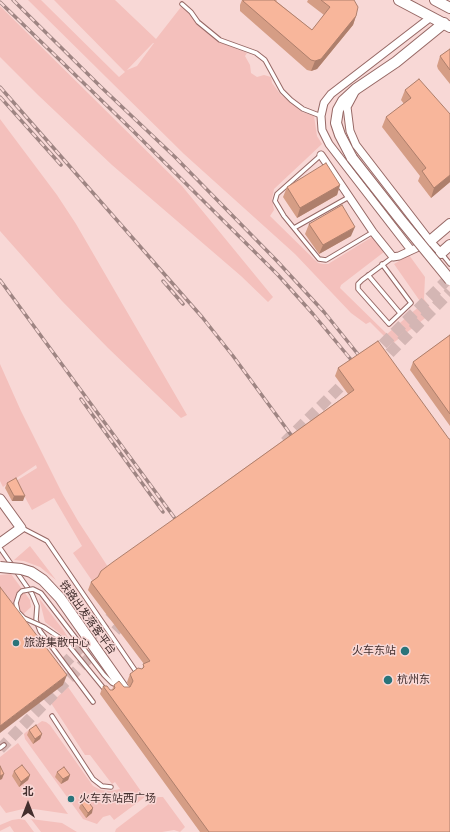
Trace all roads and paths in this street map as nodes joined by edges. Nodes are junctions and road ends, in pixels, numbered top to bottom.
1 (398, 0) edge
2 (435, 0) edge
3 (182, 4) dead end
4 (449, 7) edge
5 (431, 17) junction
6 (447, 25) edge
7 (356, 90) junction
8 (321, 116) junction
9 (321, 155) joint
10 (349, 197) junction
11 (450, 224) edge
12 (294, 228) junction
13 (373, 232) junction
14 (430, 242) junction
15 (450, 246) edge
16 (411, 250) junction
17 (441, 253) junction
18 (392, 257) junction
19 (382, 264) junction
20 (450, 264) edge
21 (368, 275) junction
22 (450, 280) edge
23 (400, 313) junction
24 (0, 498) edge
25 (21, 528) junction
26 (0, 543) edge
27 (0, 548) edge
28 (0, 567) edge
29 (53, 648) junction
30 (48, 651) edge
31 (138, 674) edge
32 (124, 689) joint
33 (109, 695) edge
34 (93, 702) dead end
35 (52, 716) dead end
36 (4, 745) dead end
37 (0, 748) edge
38 (111, 787) dead end

1 - 5 main road
2 - 4 main road
3 - 8 lane
5 - 6 main road
5 - 8 street
6 - 7 main road
7 - 14 street
7 - 22 main road, bridge
8 - 16 street
9 - 10 street
9 - 12 lane
10 - 12 lane
10 - 13 street
11 - 14 main road
12 - 13 lane
13 - 18 street
14 - 16 street
14 - 17 street
15 - 17 main road
16 - 18 street
17 - 20 lane
18 - 19 lane
19 - 21 lane
19 - 23 lane
21 - 23 lane
21 - 23 lane
24 - 25 street
25 - 26 street
25 - 31 lane
27 - 29 lane
28 - 32 main road, 铁路出发落客平台, bridge
29 - 30 lane
29 - 34 lane
32 - 33 lane, bridge
35 - 38 lane
36 - 37 lane

